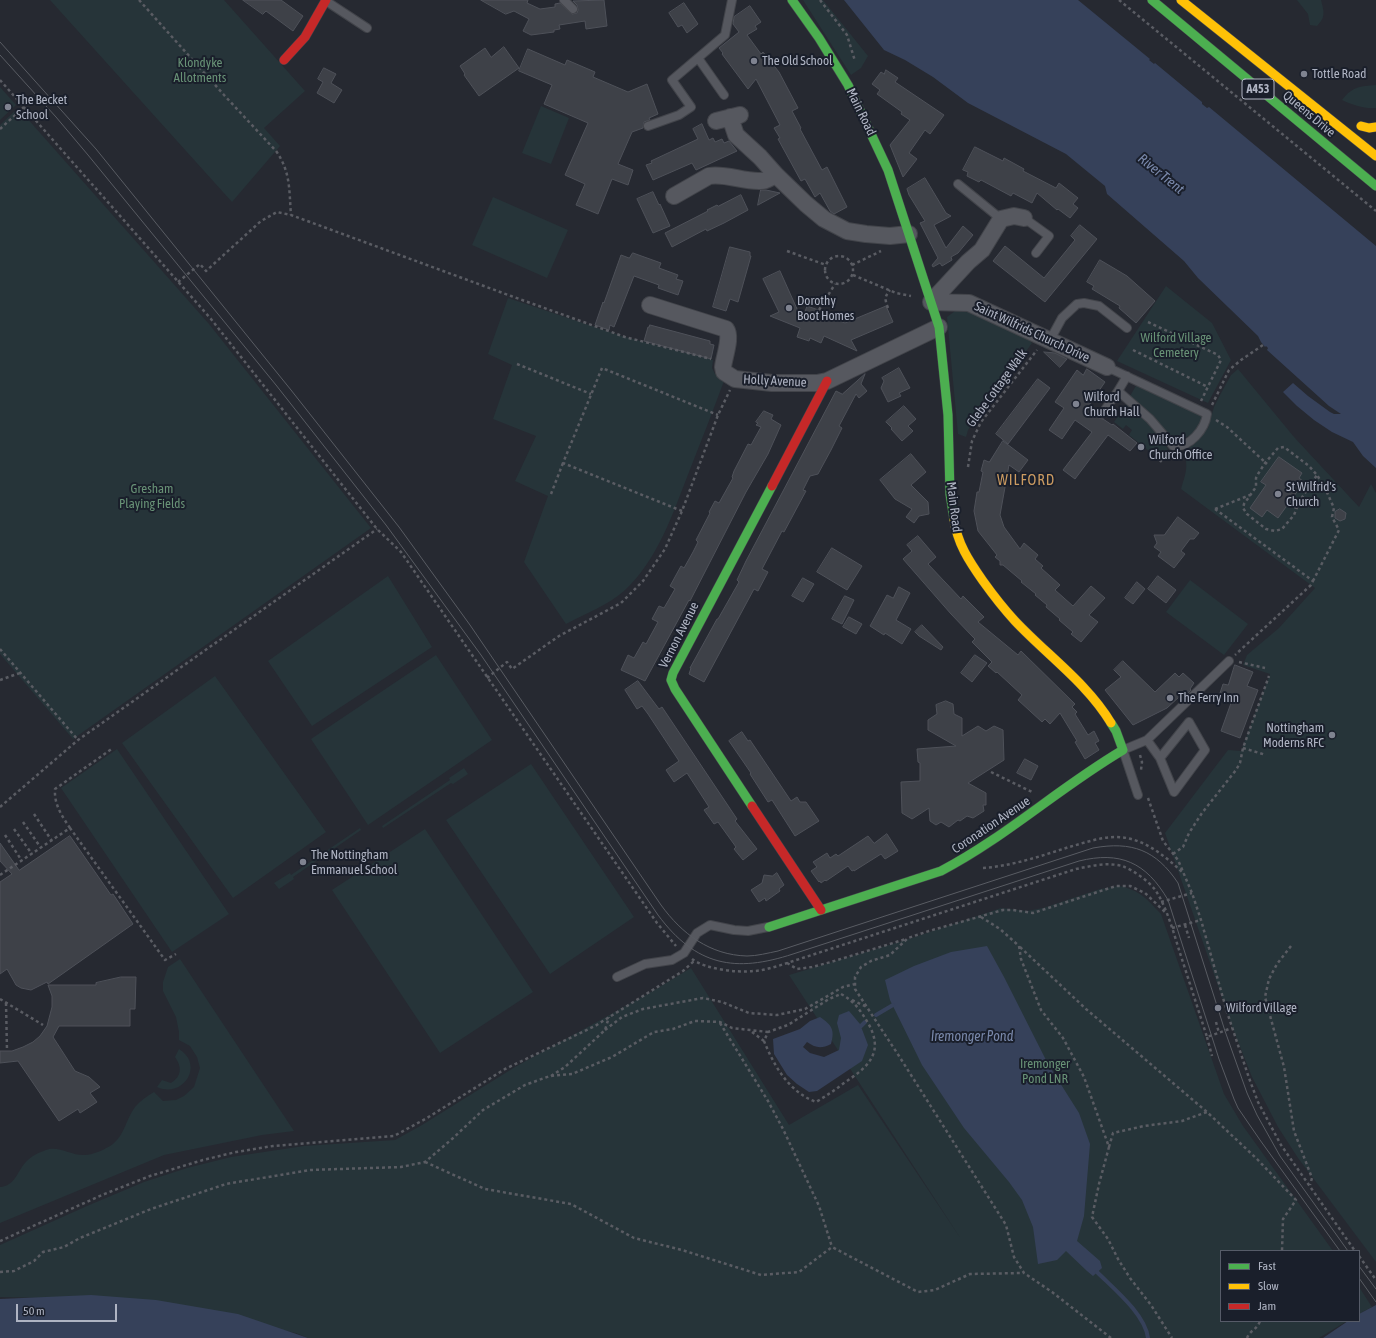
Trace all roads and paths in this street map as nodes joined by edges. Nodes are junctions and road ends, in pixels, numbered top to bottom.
1 (139, 0) edge
2 (325, 0) edge
3 (564, 0) edge
4 (732, 0) edge
5 (792, 0) edge
6 (1119, 0) edge
7 (1152, 0) edge
8 (1180, 0) edge
9 (573, 9) dead end
10 (367, 28) dead end
11 (698, 58) junction
12 (284, 60) dead end
13 (1275, 77) junction
14 (0, 80) edge
15 (724, 95) dead end
16 (1328, 105) dead end
17 (24, 107) junction
18 (729, 118) dead end
19 (1357, 125) dead end
20 (648, 126) dead end
21 (1376, 127) edge
22 (0, 129) edge
23 (1376, 156) edge
24 (1372, 168) dead end
25 (776, 175) junction
26 (1365, 177) junction
27 (958, 184) dead end
28 (1376, 186) edge
29 (674, 196) dead end
30 (1376, 211) edge
31 (291, 215) junction
32 (1024, 218) joint
33 (1001, 219) junction
34 (909, 234) junction
35 (787, 251) dead end
36 (881, 251) dead end
37 (1036, 253) dead end
38 (826, 265) junction
39 (852, 265) junction
40 (852, 275) junction
41 (178, 282) junction
42 (835, 284) junction
43 (890, 290) junction
44 (931, 302) junction
45 (650, 305) dead end
46 (888, 308) dead end
47 (819, 310) dead end
48 (1148, 322) dead end
49 (939, 327) junction
50 (1127, 328) dead end
51 (1048, 339) junction
52 (1263, 345) dead end
53 (1133, 350) dead end
54 (723, 362) junction
55 (517, 364) dead end
56 (1107, 367) joint
57 (1127, 376) junction
58 (735, 379) junction
59 (827, 381) junction
60 (1208, 387) junction
61 (1118, 391) junction
62 (591, 394) junction
63 (1197, 409) junction
64 (1102, 414) dead end
65 (1207, 414) junction
66 (718, 415) junction
67 (563, 463) junction
68 (1266, 463) junction
69 (967, 470) dead end
70 (1317, 475) junction
71 (551, 494) dead end
72 (1250, 495) junction
73 (1289, 503) dead end
74 (1296, 508) junction
75 (682, 512) junction
76 (378, 529) junction
77 (1313, 581) junction
78 (0, 649) edge
79 (1229, 661) junction
80 (1265, 668) dead end
81 (20, 672) junction
82 (1269, 676) dead end
83 (487, 678) junction
84 (0, 680) edge
85 (78, 740) junction
86 (1147, 740) junction
87 (1136, 745) junction
88 (113, 748) dead end
89 (1243, 748) junction
90 (1123, 750) junction
91 (1266, 755) dead end
92 (1160, 758) junction
93 (991, 772) dead end
94 (1141, 775) dead end
95 (1138, 795) dead end
96 (1147, 795) dead end
97 (1046, 802) junction
98 (0, 807) edge
99 (34, 814) dead end
100 (23, 822) dead end
101 (14, 828) dead end
102 (70, 828) junction
103 (4, 835) dead end
104 (52, 841) junction
105 (41, 848) junction
106 (32, 854) junction
107 (1173, 854) junction
108 (970, 857) junction
109 (22, 861) junction
110 (1182, 873) junction
111 (0, 875) edge
112 (1192, 893) junction
113 (1161, 902) junction
114 (821, 910) junction
115 (1165, 913) junction
116 (981, 917) junction
117 (1201, 920) junction
118 (1185, 925) junction
119 (769, 927) joint
120 (1172, 928) junction
121 (908, 938) junction
122 (1189, 938) dead end
123 (1019, 946) junction
124 (1291, 946) dead end
125 (684, 953) junction
126 (176, 954) dead end
127 (694, 961) junction
128 (787, 963) junction
129 (617, 977) dead end
130 (855, 984) junction
131 (850, 998) junction
132 (0, 999) edge
133 (6, 1002) junction
134 (867, 1007) junction
135 (609, 1017) junction
136 (720, 1022) junction
137 (1216, 1022) dead end
138 (43, 1025) dead end
139 (1232, 1028) junction
140 (605, 1030) junction
141 (750, 1031) junction
142 (768, 1032) junction
143 (1219, 1033) junction
144 (1207, 1038) junction
145 (764, 1041) junction
146 (6, 1051) dead end
147 (1212, 1056) dead end
148 (550, 1076) junction
149 (1207, 1112) junction
150 (1109, 1147) junction
151 (425, 1162) junction
152 (1310, 1186) junction
153 (0, 1241) edge
154 (832, 1247) junction
155 (1282, 1250) edge
156 (1354, 1250) edge
157 (1360, 1257) edge
158 (0, 1272) edge
159 (1024, 1273) junction
160 (1376, 1280) edge
161 (1260, 1322) edge
162 (1112, 1338) edge
163 (1172, 1338) edge
164 (1247, 1338) edge

1 - 31 path
2 - 10 lane
2 - 12 street
3 - 9 lane
4 - 11 lane
5 - 34 street, Main Road
6 - 30 path
7 - 26 street, Queens Drive / A453
8 - 13 street, Queens Drive / A453
11 - 15 lane
11 - 20 lane
13 - 16 street, A453
13 - 23 street, Queens Drive / A453
14 - 17 path
17 - 22 path
17 - 41 path
18 - 25 street
19 - 21 street
24 - 26 street
25 - 29 street
25 - 34 street
26 - 28 street, Queens Drive / A453
27 - 33 lane
31 - 41 path
31 - 54 path
32 - 33 street
32 - 37 lane
33 - 44 street
34 - 44 street, Main Road
35 - 38 path
36 - 39 path
38 - 39 path
38 - 42 path
39 - 40 path
40 - 42 path
40 - 43 path
41 - 76 path
42 - 47 path
43 - 44 path
43 - 46 path
44 - 49 street, Main Road
44 - 51 street, Saint Wilfrids Church Drive
45 - 54 street
48 - 60 path
49 - 59 street, Holly Avenue
49 - 90 street, Main Road
50 - 51 lane
51 - 56 street, Saint Wilfrids Church Drive
51 - 69 path, Glebe Cottage Walk
52 - 65 path
53 - 60 path
54 - 58 street, Holly Avenue
55 - 62 path
56 - 57 lane
57 - 61 lane
57 - 63 lane
58 - 59 street, Holly Avenue
58 - 66 path
59 - 114 street, Vernon Avenue
60 - 63 path
61 - 64 lane
61 - 65 lane
62 - 66 path
62 - 67 path
63 - 65 lane
65 - 68 path
66 - 75 path
67 - 71 path
67 - 75 path
68 - 70 path
68 - 72 path
70 - 74 path
70 - 77 path
72 - 74 path
72 - 77 path
73 - 74 path
75 - 83 path
76 - 83 path
76 - 85 path
77 - 79 path
78 - 81 path
79 - 80 path
79 - 86 lane
81 - 84 path
81 - 85 path
82 - 89 path
83 - 125 path
85 - 98 path
86 - 87 lane
86 - 92 lane
87 - 90 lane
87 - 94 path
88 - 102 path
89 - 91 path
89 - 107 path
90 - 95 lane
90 - 97 street, Coronation Avenue
92 - 92 lane
93 - 97 path
96 - 107 path
97 - 108 street, Coronation Avenue
99 - 104 path
100 - 105 path
101 - 106 path
102 - 104 path
102 - 126 path
103 - 109 path
104 - 105 path
105 - 106 path
106 - 109 path
107 - 110 path
108 - 110 path
108 - 114 street, Coronation Avenue
109 - 111 path
110 - 112 path
112 - 113 path
112 - 117 path
113 - 115 path
113 - 128 path
114 - 119 street, Coronation Avenue
115 - 116 path
115 - 120 path
116 - 121 path
116 - 123 path
117 - 118 path
117 - 139 path
118 - 120 path
118 - 122 path
119 - 125 lane
120 - 144 path
121 - 128 path
121 - 130 path
123 - 149 path
123 - 150 path
124 - 152 path
125 - 127 path
125 - 129 lane
127 - 128 path
127 - 135 path
130 - 134 path
130 - 140 path
131 - 134 path
131 - 142 path
131 - 145 path
132 - 133 path
133 - 138 path
133 - 146 path
134 - 159 path
135 - 140 path
135 - 153 path
136 - 141 path
136 - 148 path
136 - 154 path
137 - 143 path
139 - 143 path
139 - 152 path
140 - 148 path
141 - 142 path
141 - 145 path
142 - 145 path
143 - 144 path
144 - 147 path
148 - 151 path
149 - 150 path
149 - 155 path
150 - 163 path
151 - 154 path
151 - 158 path
152 - 156 path
154 - 159 path
157 - 160 path
159 - 162 path
161 - 164 path

